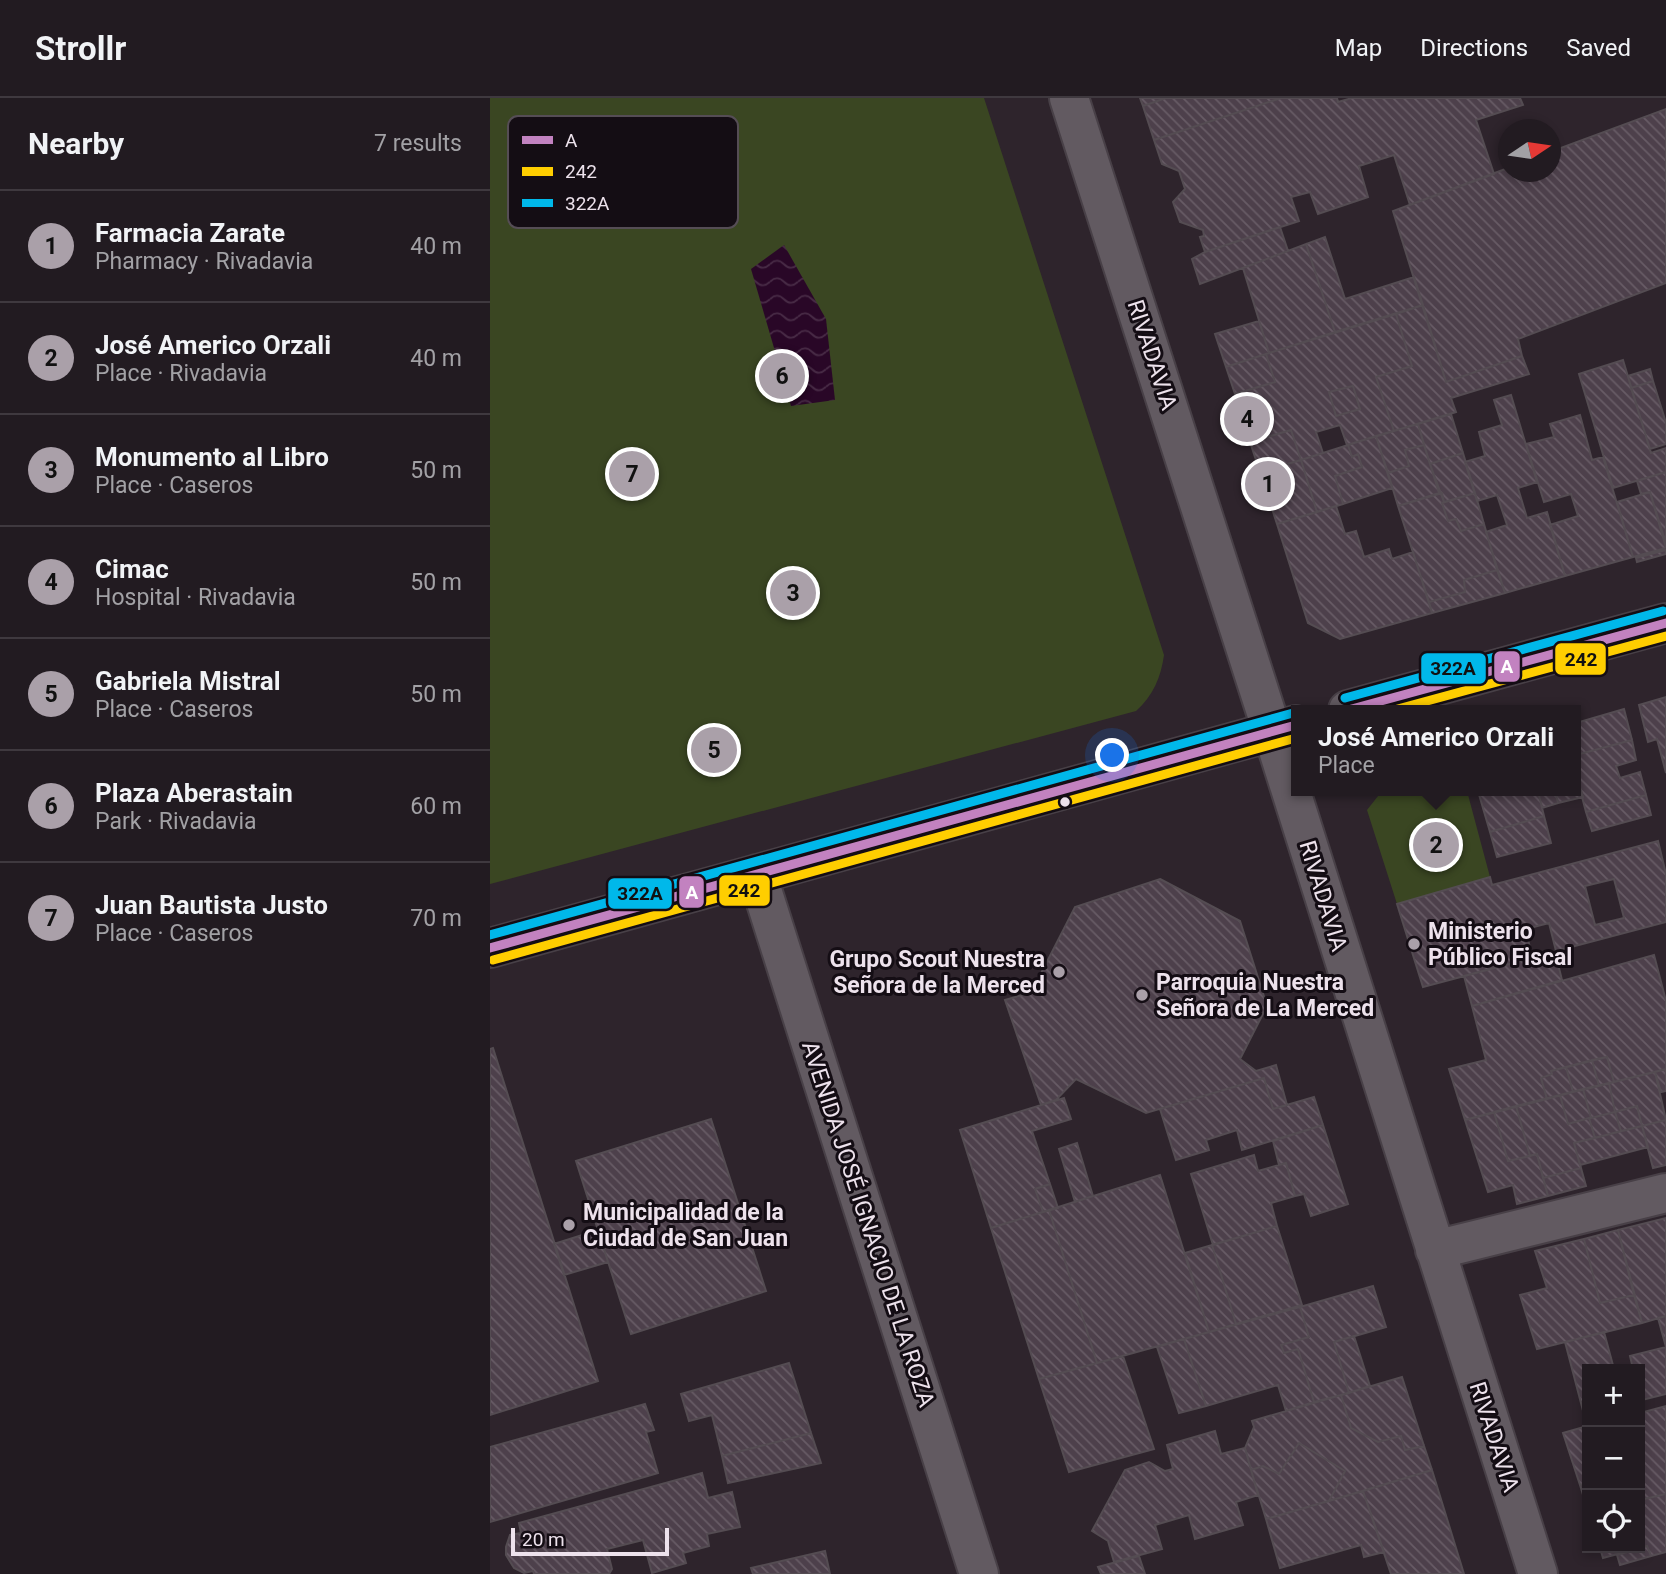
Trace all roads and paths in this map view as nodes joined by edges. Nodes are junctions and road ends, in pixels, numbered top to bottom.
1 (1069, 98) edge
2 (1666, 623) edge
3 (1367, 705) edge
4 (1284, 728) edge
5 (1291, 752) edge
6 (1304, 796) edge
7 (757, 874) junction
8 (490, 948) edge
9 (1666, 1193) edge
10 (1435, 1250) junction
11 (979, 1574) edge
12 (1538, 1574) edge

1 - 4 street, RIVADAVIA
2 - 3 street
4 - 5 street, RIVADAVIA
4 - 7 street
6 - 10 street, RIVADAVIA
7 - 8 street
7 - 11 street, AVENIDA JOSÉ IGNACIO DE LA ROZA
9 - 10 street
10 - 12 street, RIVADAVIA

